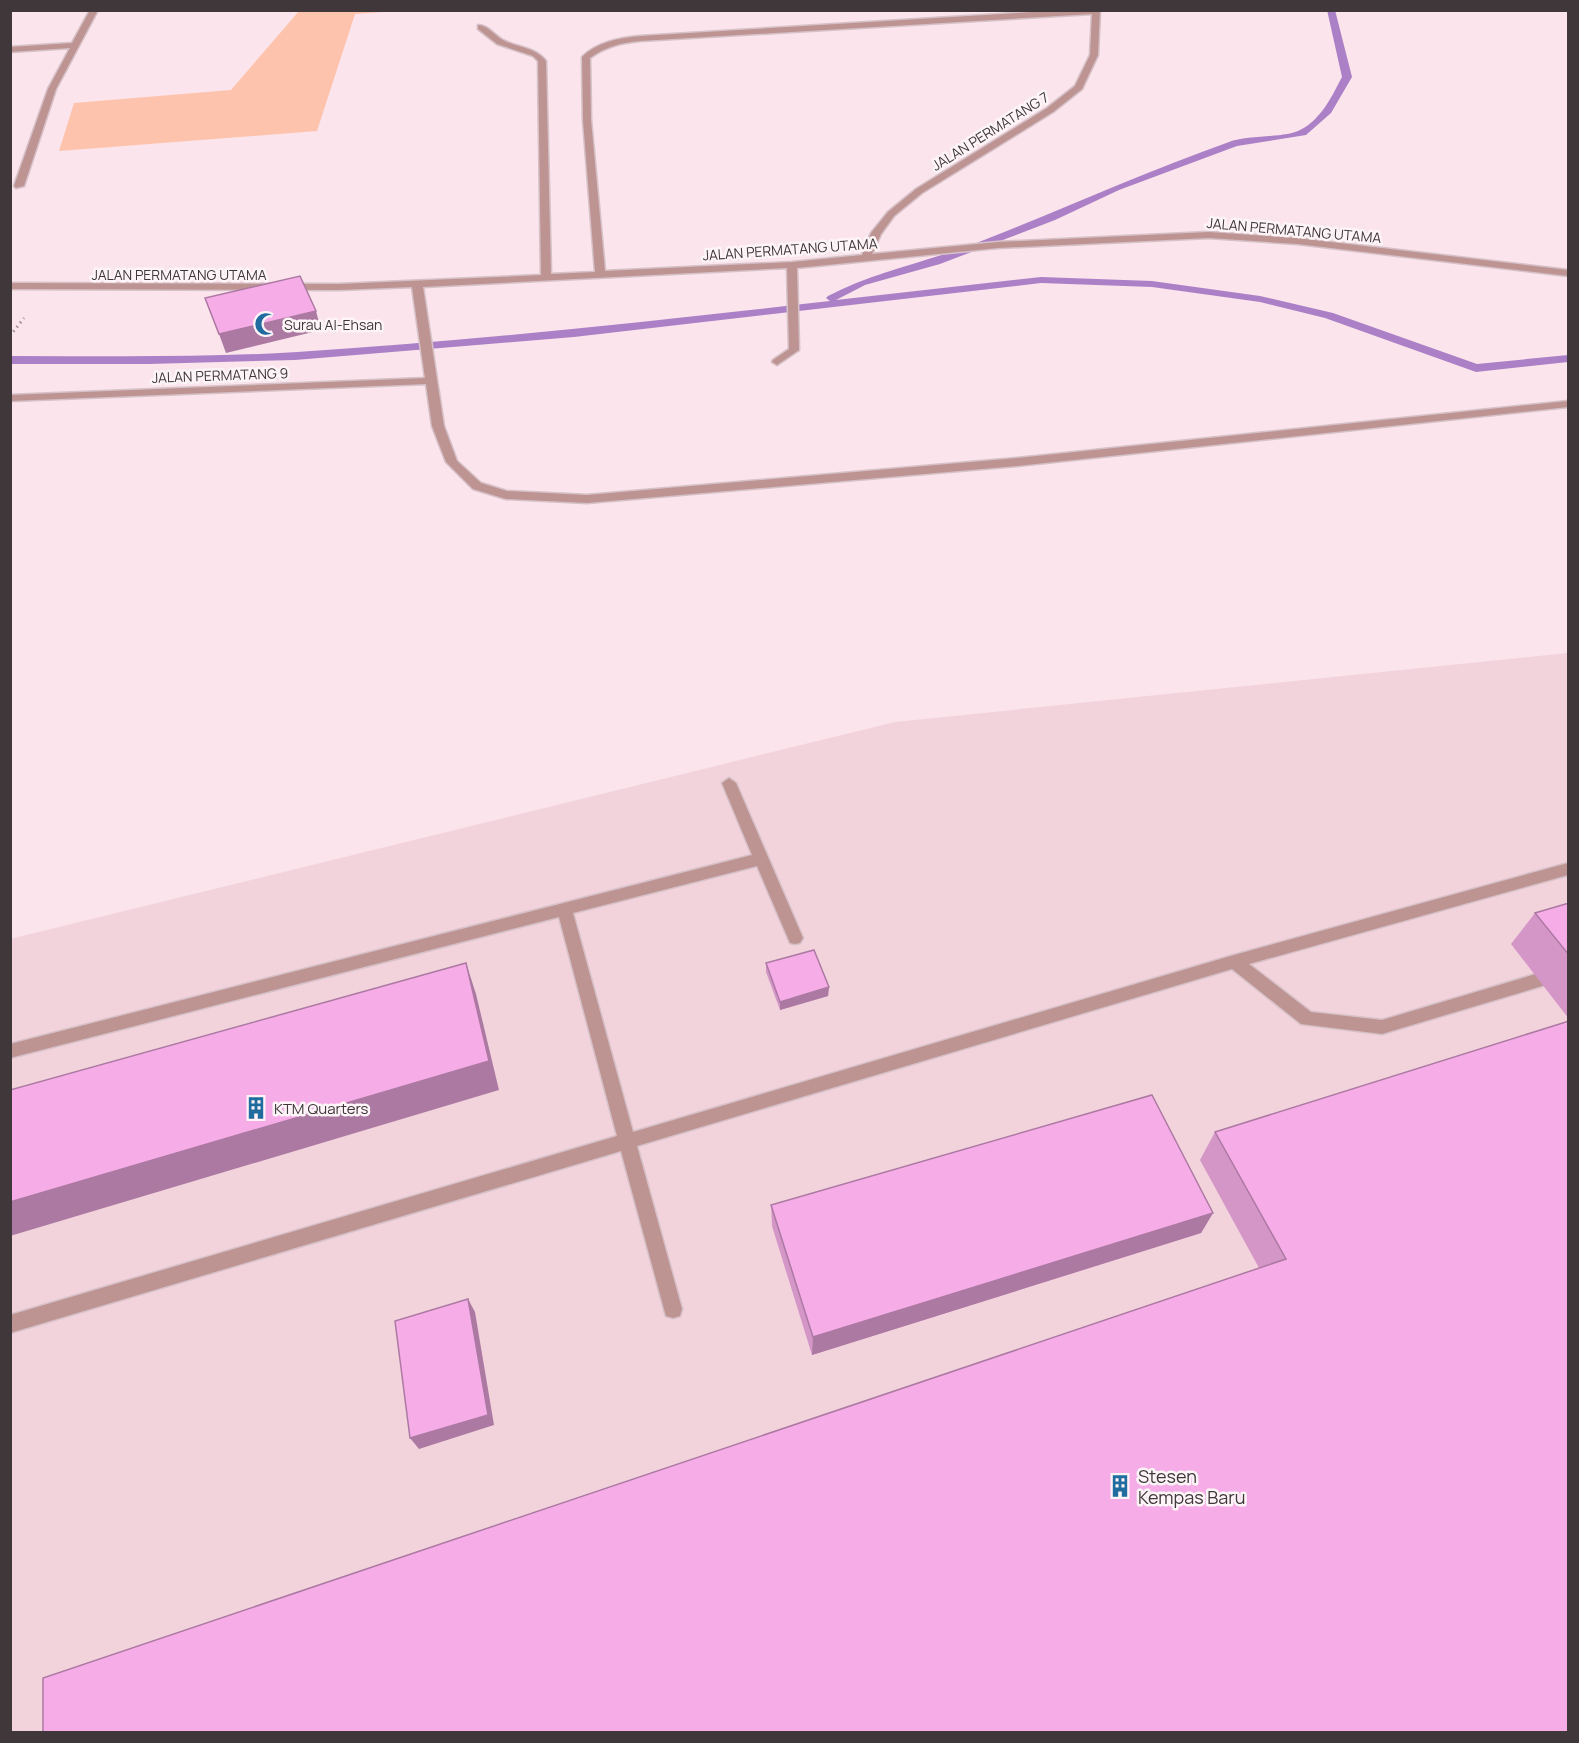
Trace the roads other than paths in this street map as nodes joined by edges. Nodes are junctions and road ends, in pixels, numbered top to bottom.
1 (94, 10) edge
2 (1096, 11) edge
3 (481, 27) dead end
4 (77, 45) junction
5 (10, 50) edge
6 (19, 186) dead end
7 (866, 257) junction
8 (792, 265) junction
9 (1569, 273) edge
10 (600, 274) junction
11 (546, 277) junction
12 (417, 284) junction
13 (10, 286) edge
14 (777, 362) dead end
15 (430, 375) junction
16 (10, 398) edge
17 (1569, 404) edge
18 (729, 783) dead end
19 (761, 859) junction
20 (1569, 869) edge
21 (564, 909) junction
22 (795, 938) dead end
23 (1234, 962) junction
24 (1539, 980) dead end
25 (10, 1051) edge
26 (628, 1140) junction
27 (673, 1309) dead end
28 (10, 1324) edge

1 - 4 street
2 - 7 street, JALAN PERMATANG 7
2 - 10 street
3 - 11 street
4 - 5 street
4 - 6 street
7 - 8 street, JALAN PERMATANG UTAMA
7 - 9 street, JALAN PERMATANG UTAMA
8 - 10 street, JALAN PERMATANG UTAMA
8 - 14 street
10 - 11 street, JALAN PERMATANG UTAMA
11 - 12 street, JALAN PERMATANG UTAMA
12 - 13 street, JALAN PERMATANG UTAMA
12 - 15 street
15 - 16 street, JALAN PERMATANG 9
15 - 17 street
18 - 19 street
19 - 21 street
19 - 22 street
20 - 23 street
21 - 25 street
21 - 26 street
23 - 24 street
23 - 26 street
26 - 27 street
26 - 28 street

